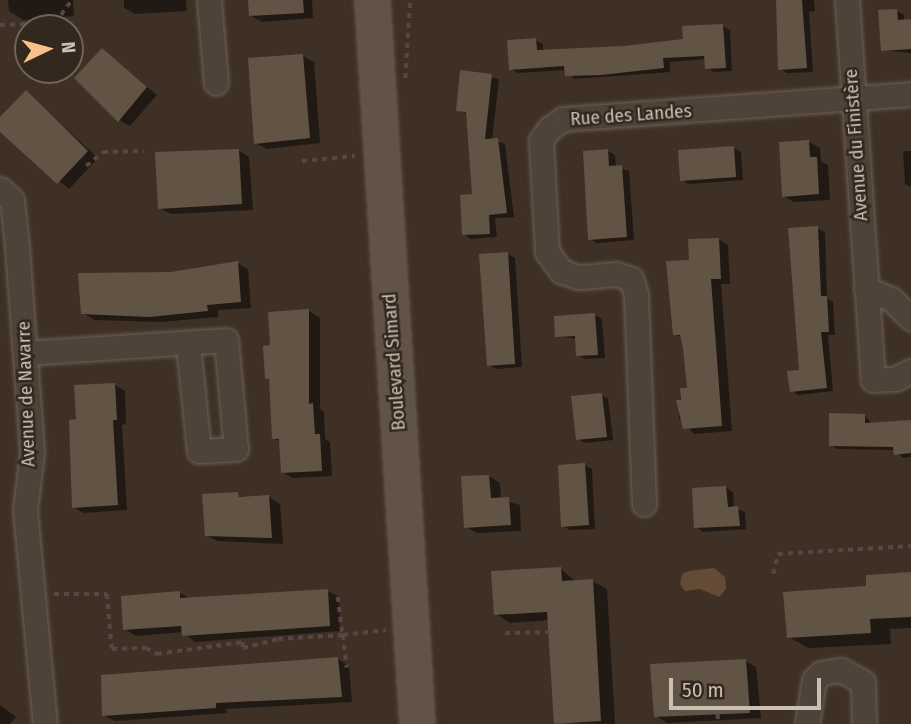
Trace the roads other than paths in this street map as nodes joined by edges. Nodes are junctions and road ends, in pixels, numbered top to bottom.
1 (209, 0) edge
2 (372, 0) edge
3 (847, 0) edge
4 (216, 83) dead end
5 (911, 94) edge
6 (853, 98) junction
7 (0, 190) edge
8 (866, 289) junction
9 (911, 318) edge
10 (188, 344) junction
11 (25, 353) junction
12 (911, 371) edge
13 (644, 504) dead end
14 (45, 724) edge
15 (416, 724) edge
16 (807, 724) edge
17 (863, 724) edge

1 - 4 street
2 - 15 main road, Boulevard Simard
3 - 6 street, Avenue du Finistère
5 - 6 street, Rue des Landes
6 - 8 street, Avenue du Finistère
6 - 13 street, Rue des Landes
7 - 11 street, Avenue de Navarre
8 - 9 street
8 - 12 street, Avenue du Finistère
10 - 10 street
10 - 11 street
11 - 14 street, Avenue de Navarre
16 - 17 street

